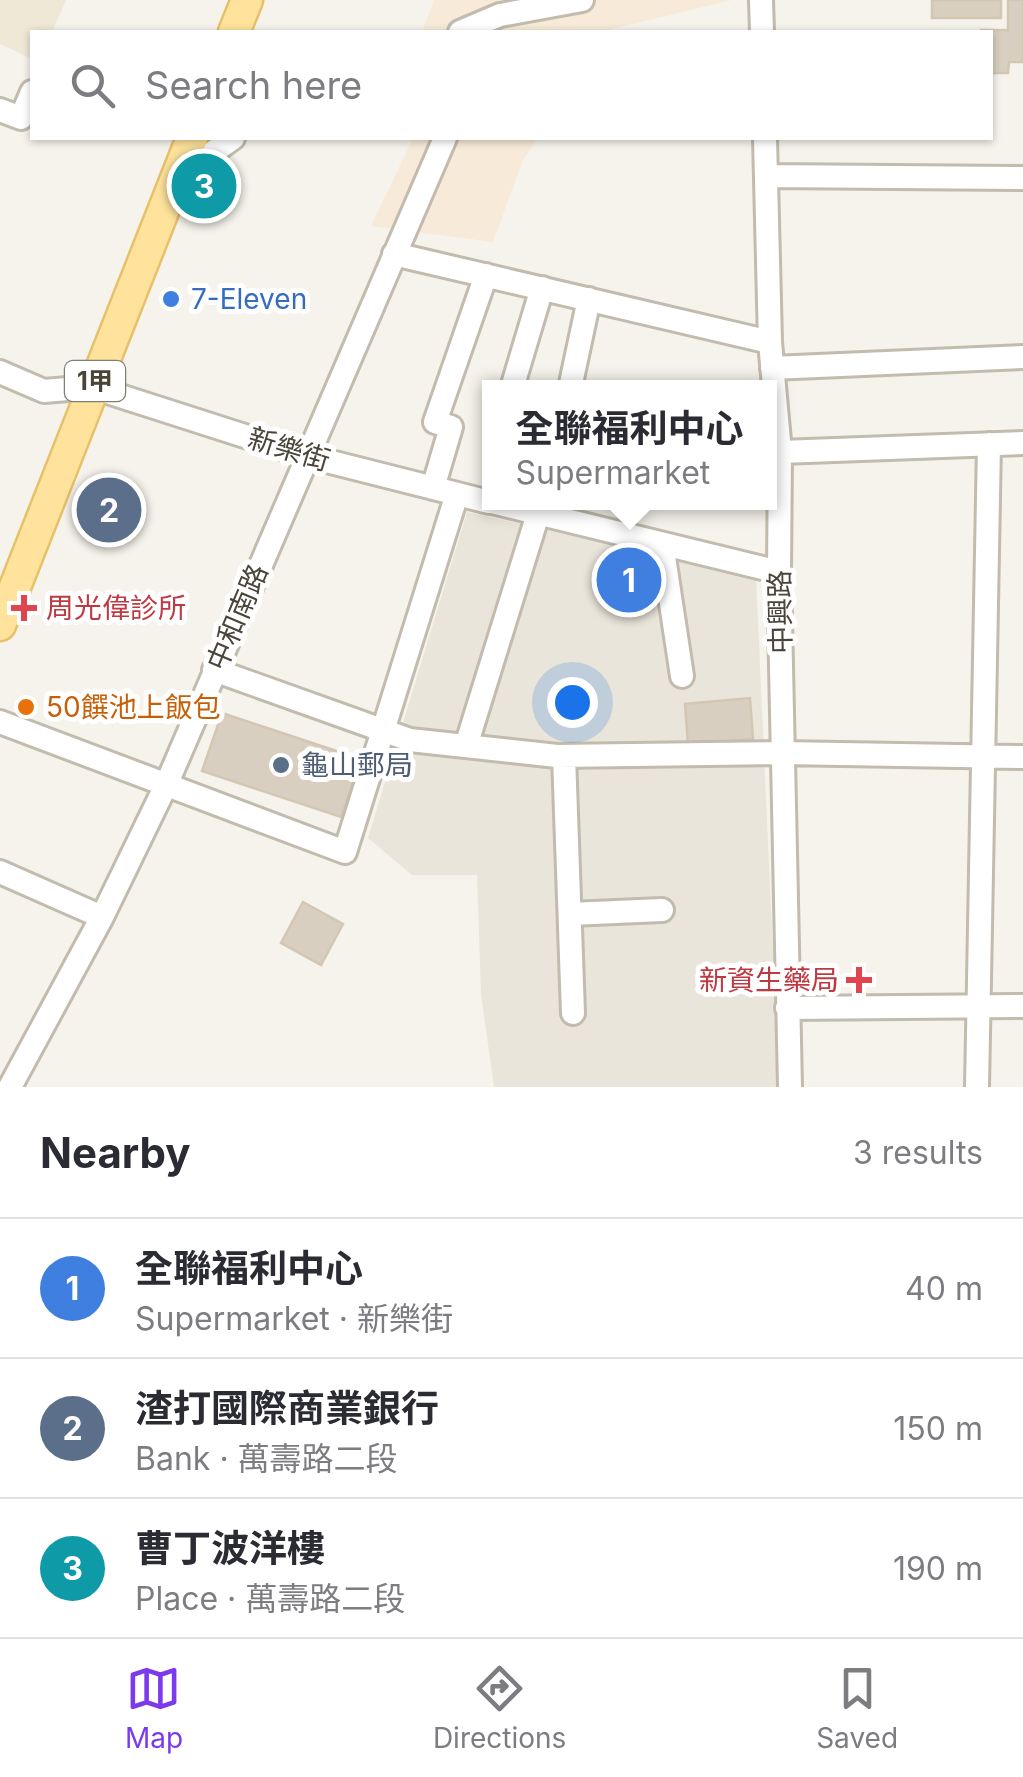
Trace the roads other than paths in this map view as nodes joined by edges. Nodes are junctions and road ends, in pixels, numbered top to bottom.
1 (247, 0) edge
2 (582, 0) edge
3 (761, 0) edge
4 (508, 18) edge
5 (235, 30) edge
6 (467, 30) edge
7 (762, 30) edge
8 (30, 97) edge
9 (0, 110) edge
10 (191, 140) edge
11 (229, 140) edge
12 (444, 140) edge
13 (765, 140) edge
14 (766, 176) junction
15 (1023, 178) edge
16 (175, 180) junction
17 (394, 254) junction
18 (486, 275) junction
19 (542, 288) junction
20 (589, 300) junction
21 (770, 342) junction
22 (1023, 357) edge
23 (772, 368) junction
24 (0, 372) edge
25 (514, 380) edge
26 (572, 380) edge
27 (773, 380) edge
28 (92, 388) junction
29 (777, 420) edge
30 (1023, 443) edge
31 (989, 444) junction
32 (780, 452) junction
33 (307, 456) junction
34 (433, 488) junction
35 (457, 494) junction
36 (482, 500) edge
37 (522, 510) edge
38 (538, 514) junction
39 (662, 544) junction
40 (779, 572) junction
41 (0, 625) edge
42 (214, 670) junction
43 (682, 676) dead end
44 (0, 722) edge
45 (384, 731) junction
46 (466, 746) junction
47 (782, 753) junction
48 (564, 756) junction
49 (984, 756) junction
50 (1023, 757) edge
51 (167, 783) junction
52 (0, 872) edge
53 (662, 910) dead end
54 (570, 914) junction
55 (102, 916) junction
56 (979, 1006) junction
57 (1023, 1006) edge
58 (786, 1008) junction
59 (573, 1013) dead end
60 (10, 1087) edge
61 (790, 1087) edge
62 (977, 1087) edge

1 - 5 main road
2 - 4 street
3 - 7 street
4 - 6 street
8 - 9 street
10 - 16 main road, 1甲
11 - 16 street
12 - 17 street, 中和南路
13 - 14 street, 中興路
14 - 15 street
14 - 21 street, 中興路
16 - 28 main road, 1甲
17 - 18 street
17 - 33 street, 中和南路
18 - 19 street
18 - 34 street
19 - 20 street
19 - 25 street
20 - 21 street
20 - 26 street
21 - 23 street, 中興路
22 - 23 street
23 - 27 street, 中興路
24 - 28 street
28 - 33 street, 新樂街
28 - 41 main road, 1甲
29 - 32 street, 中興路
30 - 31 street
31 - 32 street
31 - 49 street
32 - 40 street, 中興路
33 - 34 street, 新樂街
33 - 42 street, 中和南路
34 - 35 street, 新樂街
35 - 36 street, 新樂街
35 - 45 street
37 - 38 street, 新樂街
38 - 39 street, 新樂街
38 - 46 street
39 - 40 street, 新樂街
39 - 43 street
40 - 47 street, 中興路
42 - 45 street
42 - 51 street, 中和南路
44 - 51 street
45 - 46 street
45 - 51 street
46 - 48 street
47 - 48 street
47 - 49 street
47 - 58 street, 中興路
48 - 54 street
49 - 50 street
49 - 56 street
51 - 55 street, 中和南路
52 - 55 street
53 - 54 street
54 - 59 street
55 - 60 street, 中和南路
56 - 57 street
56 - 58 street
56 - 62 street
58 - 61 street, 中興路

